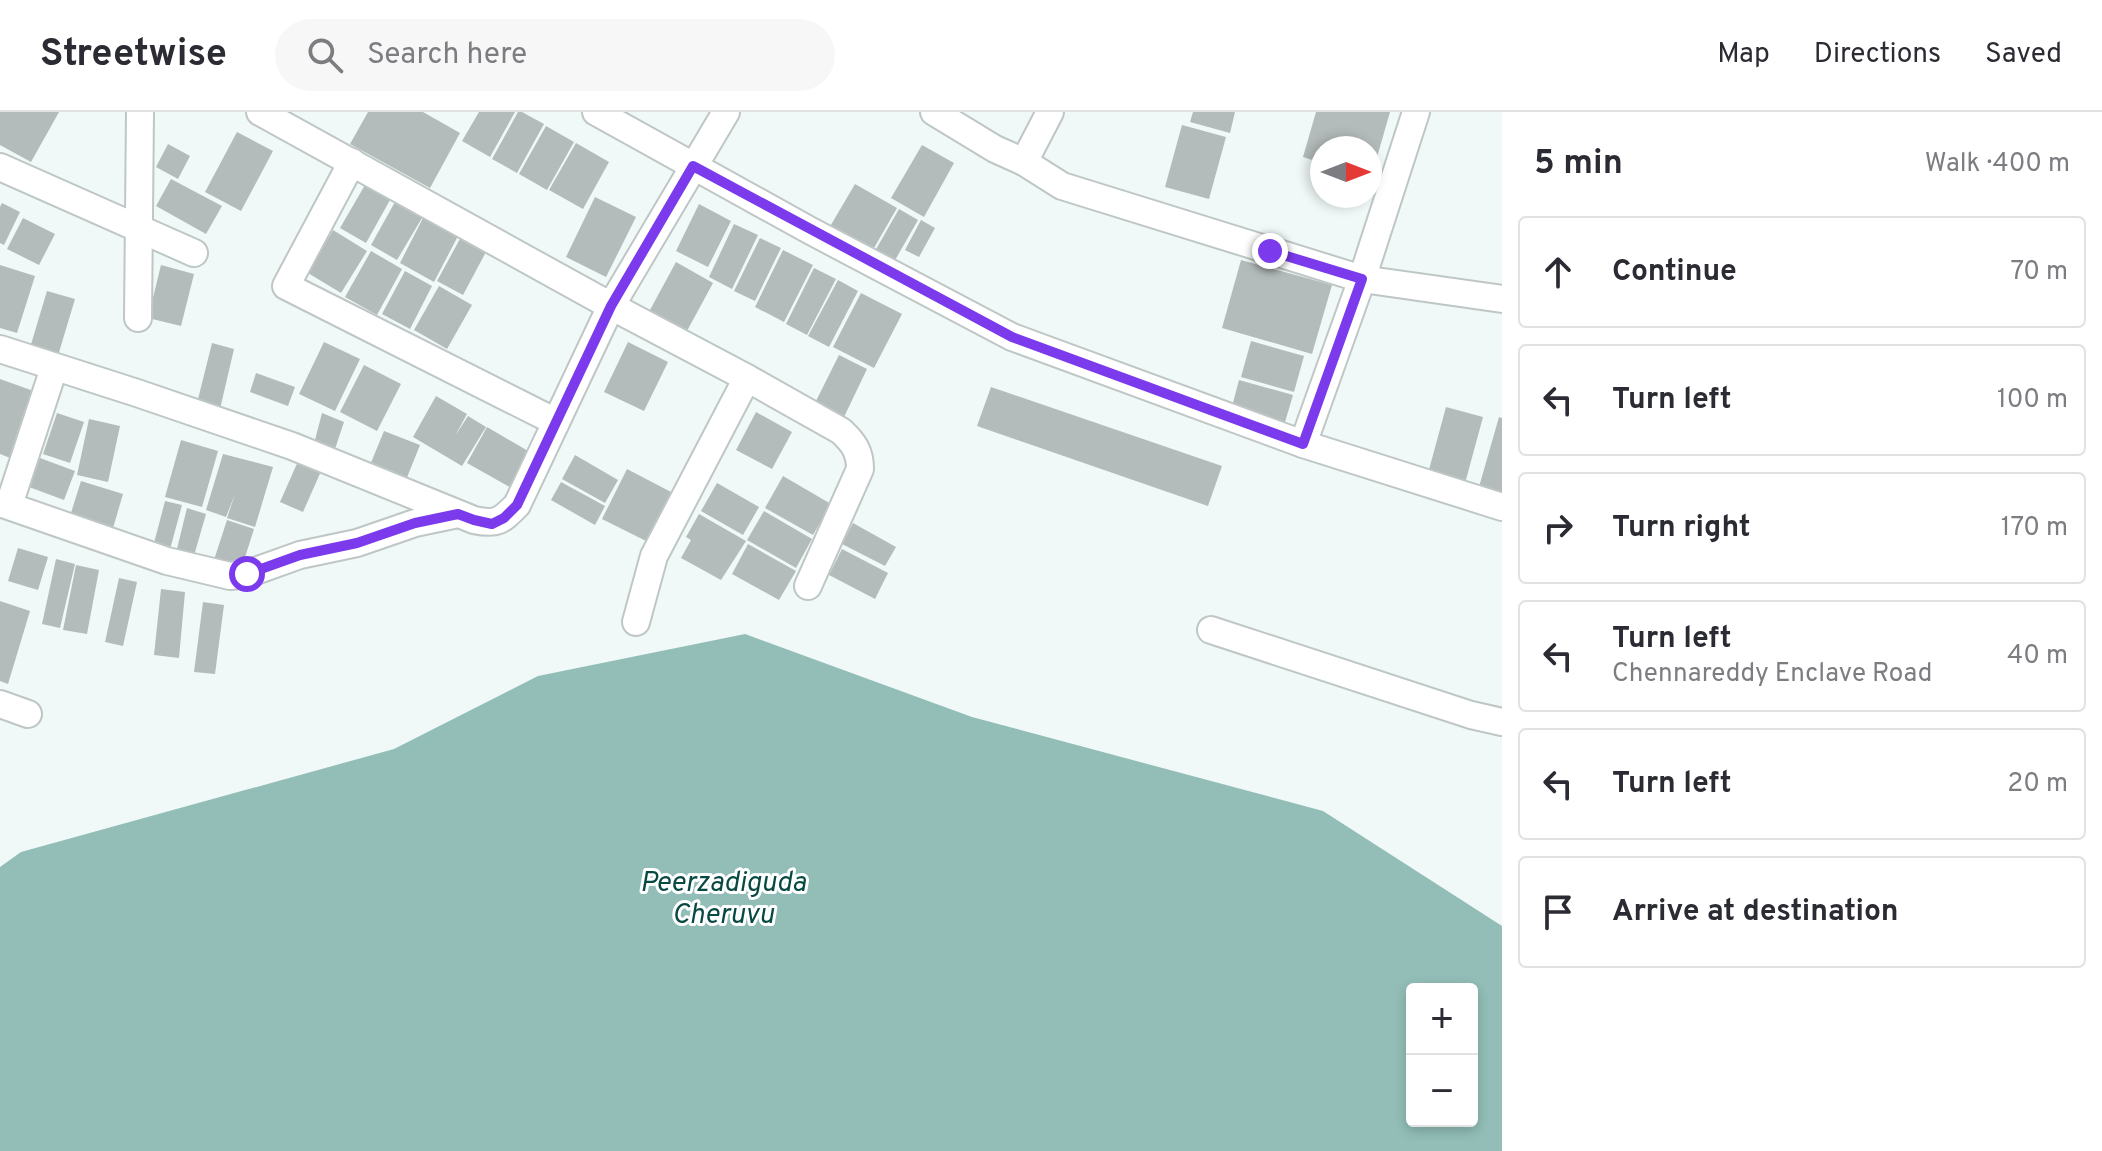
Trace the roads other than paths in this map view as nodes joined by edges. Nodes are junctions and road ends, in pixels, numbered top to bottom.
1 (140, 112) edge
2 (260, 112) edge
3 (596, 112) edge
4 (726, 112) edge
5 (934, 112) edge
6 (1050, 112) edge
7 (1416, 112) edge
8 (352, 162) junction
9 (1024, 162) junction
10 (693, 166) junction
11 (0, 167) edge
12 (140, 230) junction
13 (194, 253) dead end
14 (1362, 279) junction
15 (1502, 299) edge
16 (611, 306) junction
17 (138, 318) dead end
18 (0, 349) edge
19 (54, 368) junction
20 (747, 378) junction
21 (556, 422) junction
22 (1303, 444) junction
23 (4, 504) edge
24 (1502, 507) edge
25 (458, 514) junction
26 (808, 586) dead end
27 (636, 622) dead end
28 (1211, 630) dead end
29 (0, 704) edge
30 (28, 714) dead end
31 (1502, 722) edge

1 - 12 street
2 - 8 street
3 - 10 street
4 - 10 street
5 - 9 street
6 - 9 street
7 - 14 street
8 - 16 street
8 - 21 street
9 - 14 street
10 - 16 street
10 - 22 street
11 - 12 street
12 - 13 street
12 - 17 street
14 - 15 street
14 - 22 street
16 - 20 street
16 - 21 street
18 - 19 street
19 - 23 street
19 - 25 street
20 - 26 street
20 - 27 street
21 - 25 street
22 - 24 street
23 - 25 street
28 - 31 street
29 - 30 street

